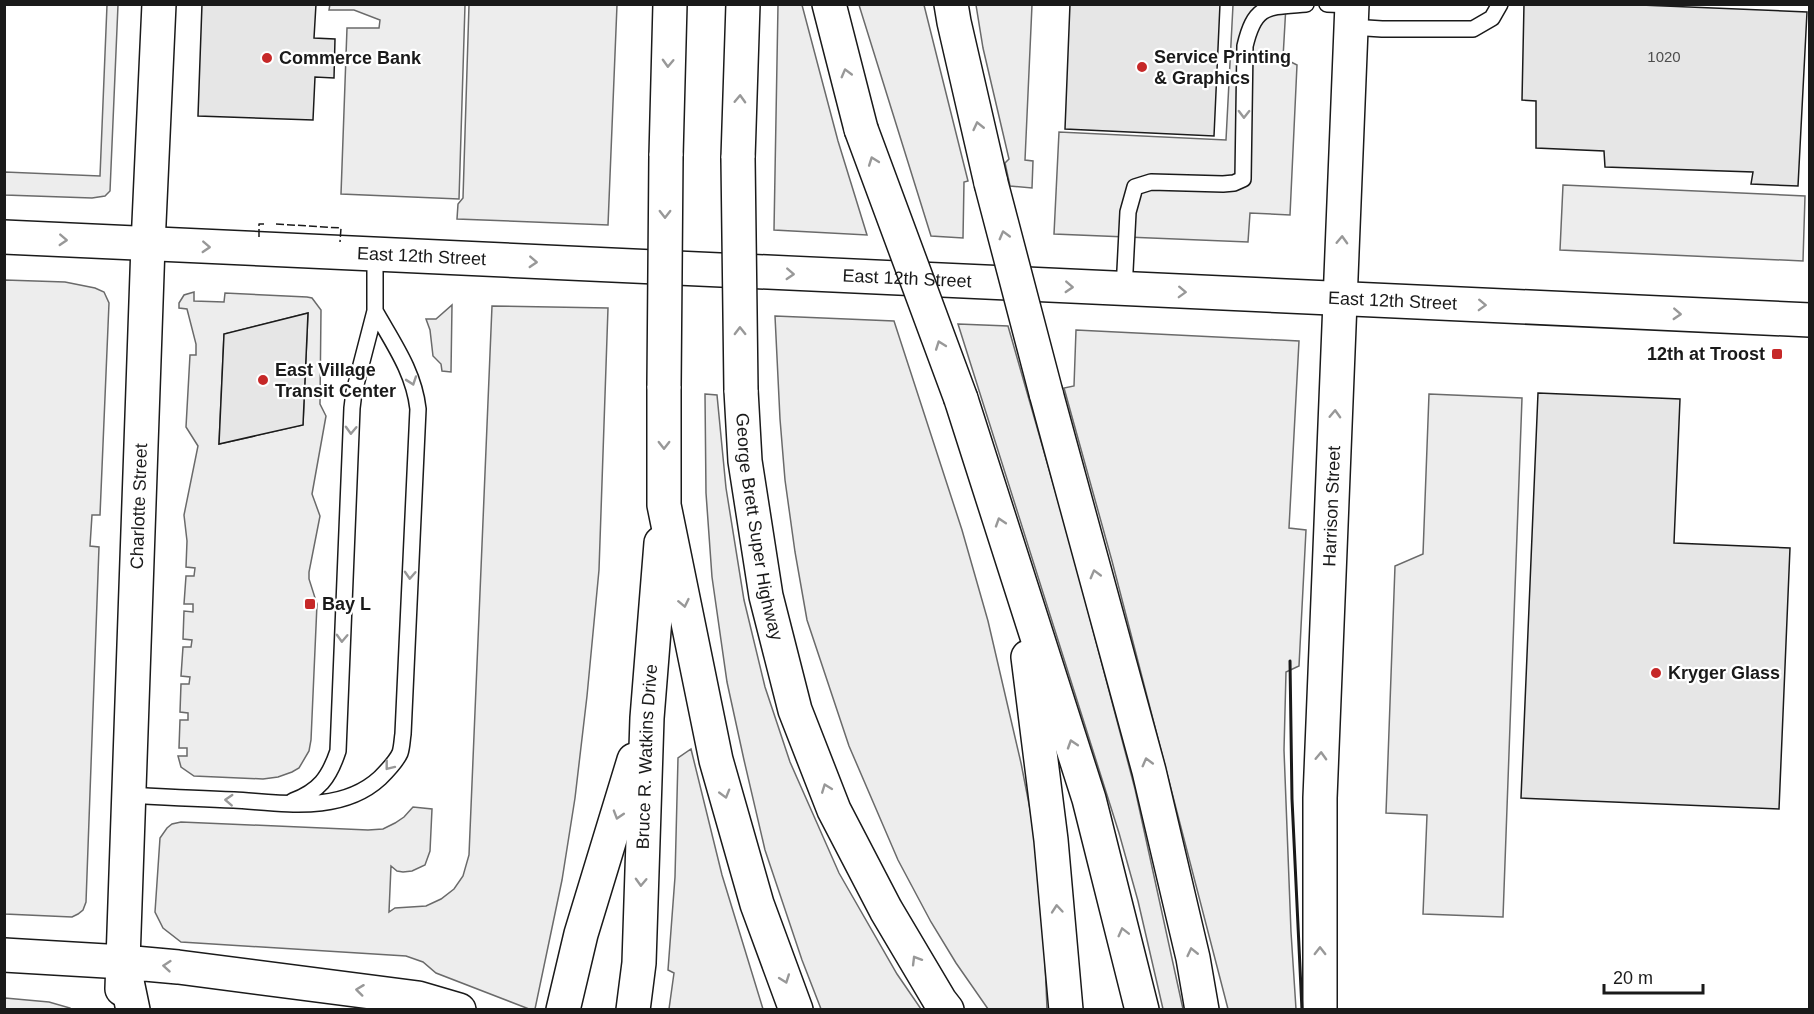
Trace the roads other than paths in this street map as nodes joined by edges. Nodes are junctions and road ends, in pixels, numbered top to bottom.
1 (159, 4) edge
2 (670, 4) edge
3 (743, 4) edge
4 (829, 4) edge
5 (951, 4) edge
6 (1306, 4) edge
7 (1327, 4) edge
8 (1500, 4) edge
9 (1352, 12) edge
10 (4, 237) edge
11 (148, 245) junction
12 (375, 254) junction
13 (1124, 290) junction
14 (1340, 298) junction
15 (375, 311) junction
16 (1809, 320) edge
17 (664, 505) junction
18 (1018, 578) junction
19 (646, 718) junction
20 (128, 795) junction
21 (287, 803) junction
22 (4, 955) edge
23 (123, 962) junction
24 (121, 1010) edge
25 (133, 1010) edge
26 (459, 1010) edge
27 (563, 1010) edge
28 (633, 1010) edge
29 (796, 1010) edge
30 (947, 1010) edge
31 (1066, 1010) edge
32 (1142, 1010) edge
33 (1202, 1010) edge
34 (1320, 1010) edge

1 - 11 main road, Charlotte Street
2 -> 17 main road, bridge
30 -> 3 main road, George Brett Super Highway, bridge
18 -> 4 main road, bridge
33 -> 5 main road, bridge
6 -> 13 lane
7 - 9 lane
8 - 9 lane
14 -> 9 main road, Harrison Street
10 -> 11 main road, East 12th Street
11 -> 12 main road, East 12th Street
11 - 20 main road, Charlotte Street
12 -> 13 main road, East 12th Street
12 - 15 lane
13 -> 14 main road, East 12th Street
14 -> 16 main road, East 12th Street
34 -> 14 main road, Harrison Street
15 -> 21 lane
15 -> 21 lane
17 - 19 main road, Bruce R. Watkins Drive
17 -> 29 main road
31 -> 18 main road
32 -> 18 main road
19 -> 27 main road
19 -> 28 main road, Bruce R. Watkins Drive
21 -> 20 lane
20 - 23 main road, Charlotte Street
22 - 23 main road
23 - 24 main road, Charlotte Street
23 - 25 main road
26 -> 23 main road

